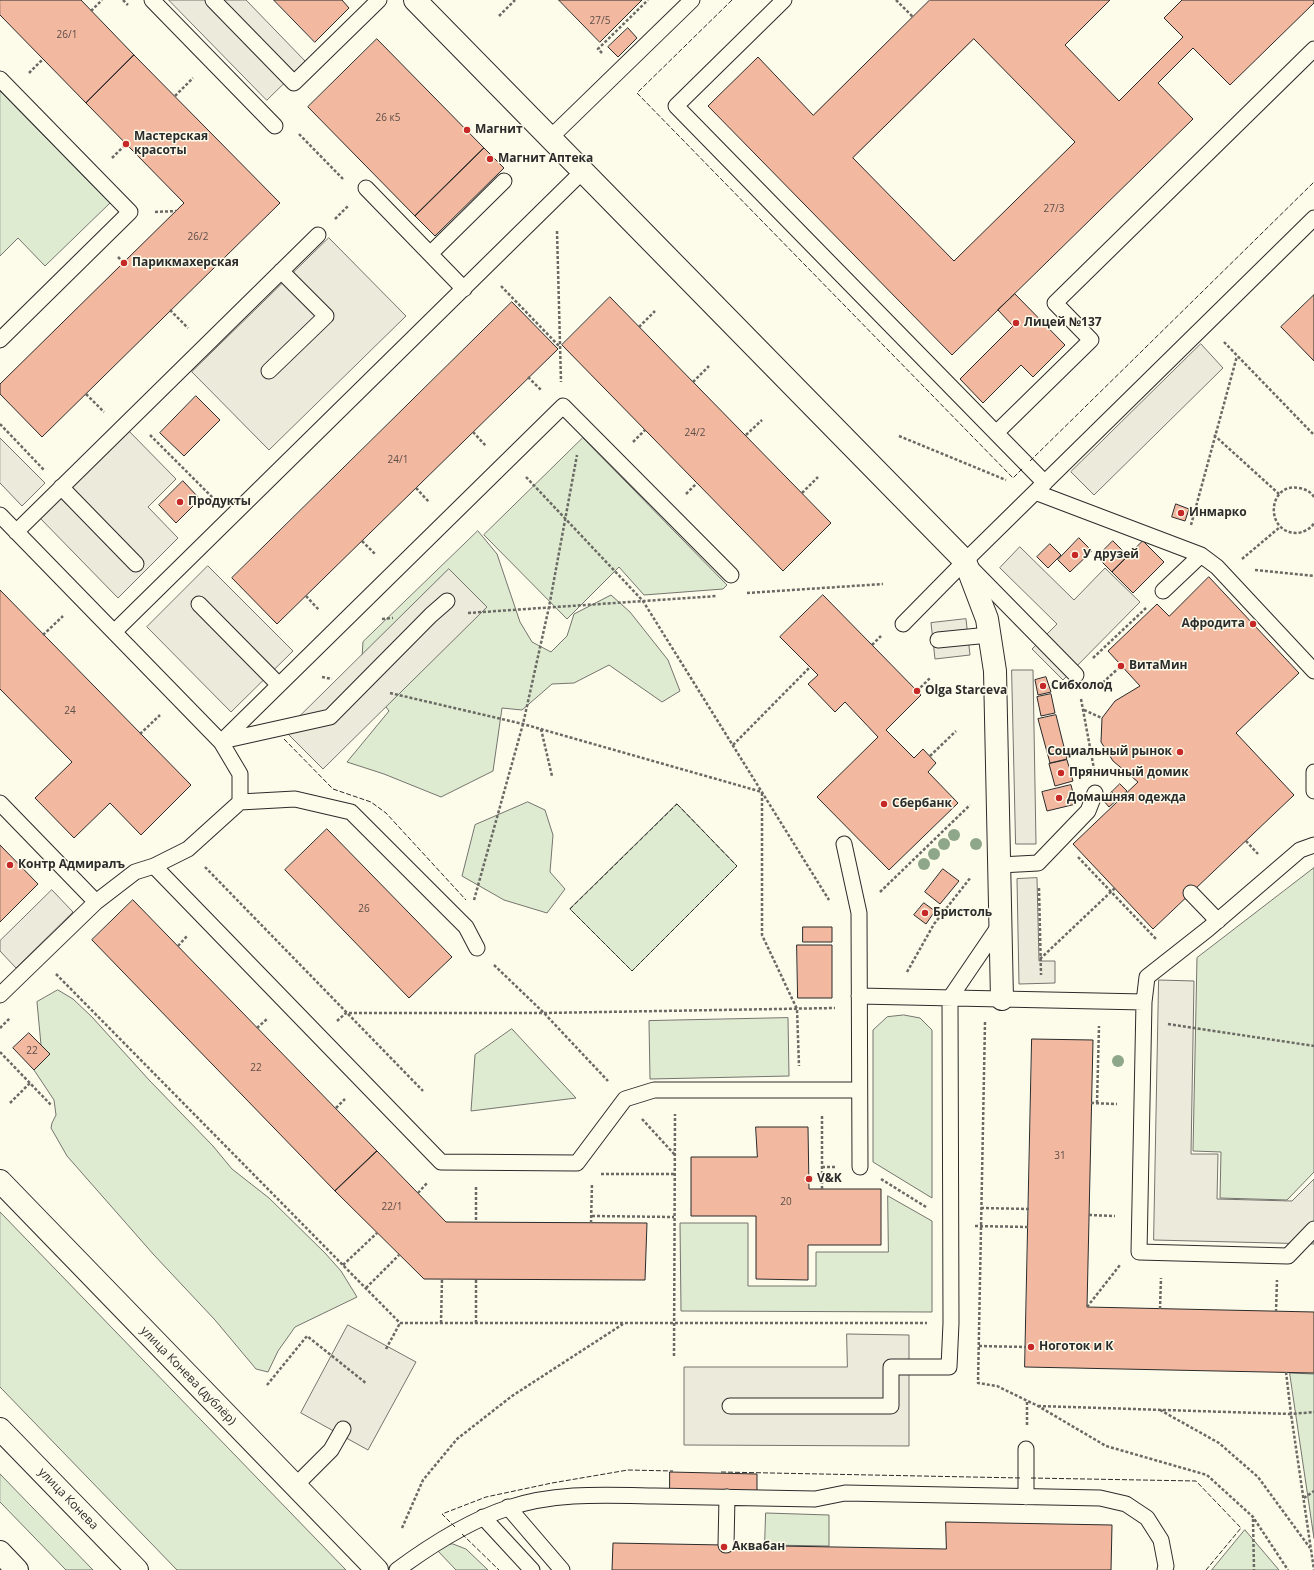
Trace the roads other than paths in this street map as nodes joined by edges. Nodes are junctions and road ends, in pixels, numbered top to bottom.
1 (152, 0) edge
2 (212, 0) edge
3 (379, 0) edge
4 (415, 0) edge
5 (692, 0) edge
6 (784, 0) edge
7 (1314, 49) edge
8 (0, 79) edge
9 (275, 126) dead end
10 (550, 138) junction
11 (583, 171) junction
12 (504, 181) dead end
13 (366, 188) dead end
14 (1314, 218) edge
15 (318, 235) dead end
16 (430, 254) junction
17 (281, 271) junction
18 (464, 289) junction
19 (0, 340) edge
20 (269, 371) dead end
21 (996, 433) junction
22 (61, 487) junction
23 (1040, 487) junction
24 (0, 515) edge
25 (16, 532) junction
26 (1201, 555) junction
27 (964, 561) junction
28 (136, 564) dead end
29 (731, 575) dead end
30 (1163, 591) road end
31 (448, 602) dead end
32 (199, 604) dead end
33 (903, 624) dead end
34 (114, 632) junction
35 (989, 635) junction
36 (938, 640) dead end
37 (1314, 671) edge
38 (1076, 675) road end
39 (279, 685) junction
40 (222, 742) junction
41 (1314, 772) edge
42 (1314, 791) edge
43 (1095, 793) road end
44 (240, 802) junction
45 (0, 803) edge
46 (844, 844) dead end
47 (1314, 845) edge
48 (1000, 865) junction
49 (154, 866) junction
50 (1191, 893) dead end
51 (96, 902) junction
52 (1218, 921) junction
53 (1001, 924) junction
54 (477, 948) road end
55 (0, 996) edge
56 (950, 998) junction
57 (994, 998) junction
58 (859, 1002) junction
59 (1144, 1002) junction
60 (859, 1090) junction
61 (860, 1167) road end
62 (0, 1181) edge
63 (1314, 1229) edge
64 (730, 1406) dead end
65 (0, 1429) edge
66 (343, 1429) dead end
67 (1026, 1450) dead end
68 (295, 1486) junction
69 (727, 1497) junction
70 (1026, 1497) junction
71 (508, 1507) junction
72 (483, 1517) junction
73 (726, 1545) dead end
74 (0, 1552) edge
75 (17, 1570) edge
76 (137, 1570) edge
77 (377, 1570) edge
78 (397, 1570) edge
79 (532, 1570) edge
80 (562, 1570) edge
81 (1165, 1570) edge

1 - 9 lane
2 - 3 lane
4 - 10 street
5 - 10 lane
6 - 21 lane
7 - 21 lane
8 - 19 lane
10 - 11 street
11 - 18 lane
11 - 27 street
12 - 16 lane
13 - 16 lane
14 - 23 lane
15 - 17 lane
16 - 18 lane
17 - 20 lane
17 - 22 lane
18 - 34 lane
21 - 23 lane
22 - 25 lane
22 - 28 lane
23 - 26 lane
23 - 27 lane
24 - 25 lane
25 - 34 lane
26 - 30 lane
26 - 37 lane
27 - 33 lane
27 - 35 street
27 - 38 lane
29 - 39 lane
31 - 40 lane
32 - 39 lane
34 - 40 lane
35 - 36 lane
35 - 48 street
39 - 40 lane
40 - 44 lane
41 - 42 lane
43 - 48 lane
44 - 49 lane
44 - 54 lane
45 - 51 lane
46 - 58 lane
47 - 52 lane
48 - 53 street
49 - 51 lane
49 - 60 lane
50 - 52 lane
51 - 55 lane
52 - 59 lane
53 - 56 lane
53 - 57 street
56 - 57 lane
56 - 58 lane
56 - 64 lane
57 - 59 lane
58 - 60 lane
59 - 63 lane
60 - 61 lane
62 - 68 street, улица Конева (дублёр)
65 - 76 street, улица Конева
66 - 68 lane
67 - 70 lane
68 - 77 street, улица Конева (дублёр)
69 - 70 lane
69 - 71 lane
69 - 73 lane
70 - 81 lane
71 - 72 lane
71 - 80 lane
72 - 78 lane
72 - 79 lane
74 - 75 street

